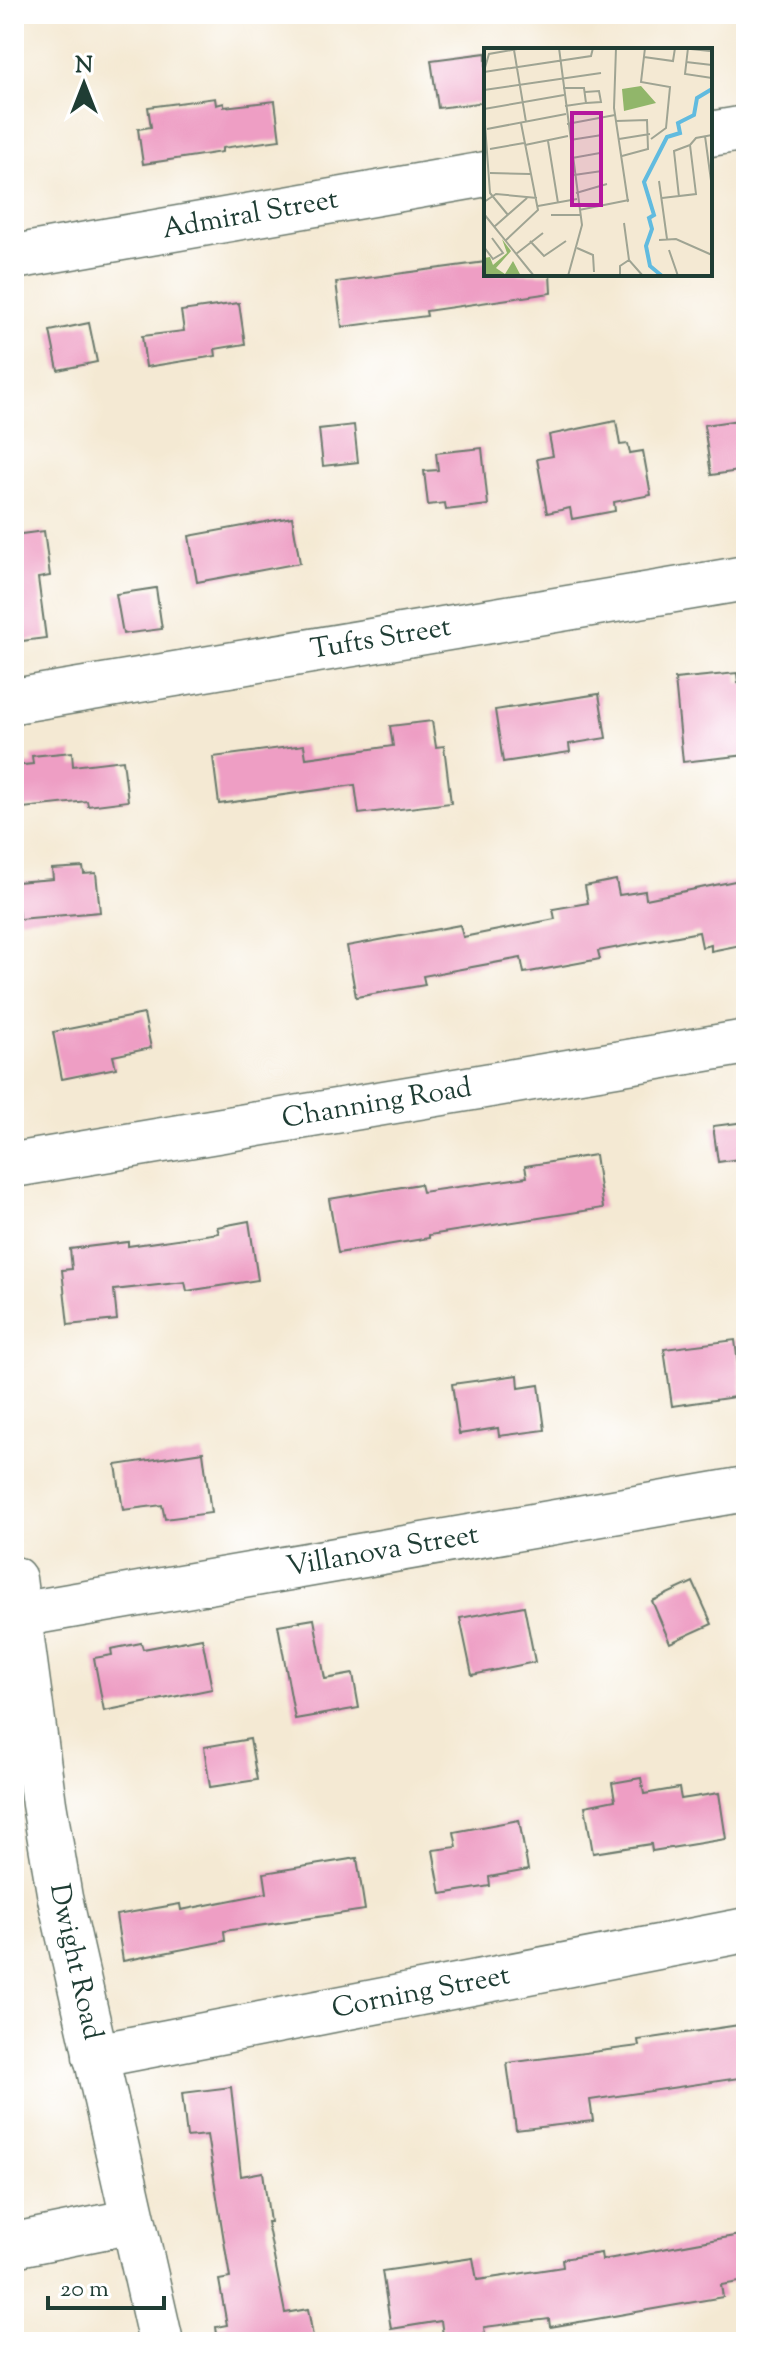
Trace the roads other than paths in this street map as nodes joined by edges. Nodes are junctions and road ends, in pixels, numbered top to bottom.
1 (746, 128) edge
2 (712, 134) edge
3 (484, 174) edge
4 (14, 257) edge
5 (746, 578) edge
6 (14, 701) edge
7 (741, 1043) dead end
8 (14, 1165) edge
9 (746, 1489) edge
10 (16, 1597) edge
11 (746, 1930) edge
12 (95, 2056) junction
13 (133, 2221) junction
14 (14, 2245) edge
15 (161, 2342) edge

1 - 2 street
3 - 4 street, Admiral Street
5 - 6 street, Tufts Street
7 - 8 street, Channing Road
9 - 10 street, Villanova Street
10 - 12 street, Dwight Road
11 - 12 street, Corning Street
12 - 13 street, Dwight Road
13 - 14 street
13 - 15 street, Dwight Road

